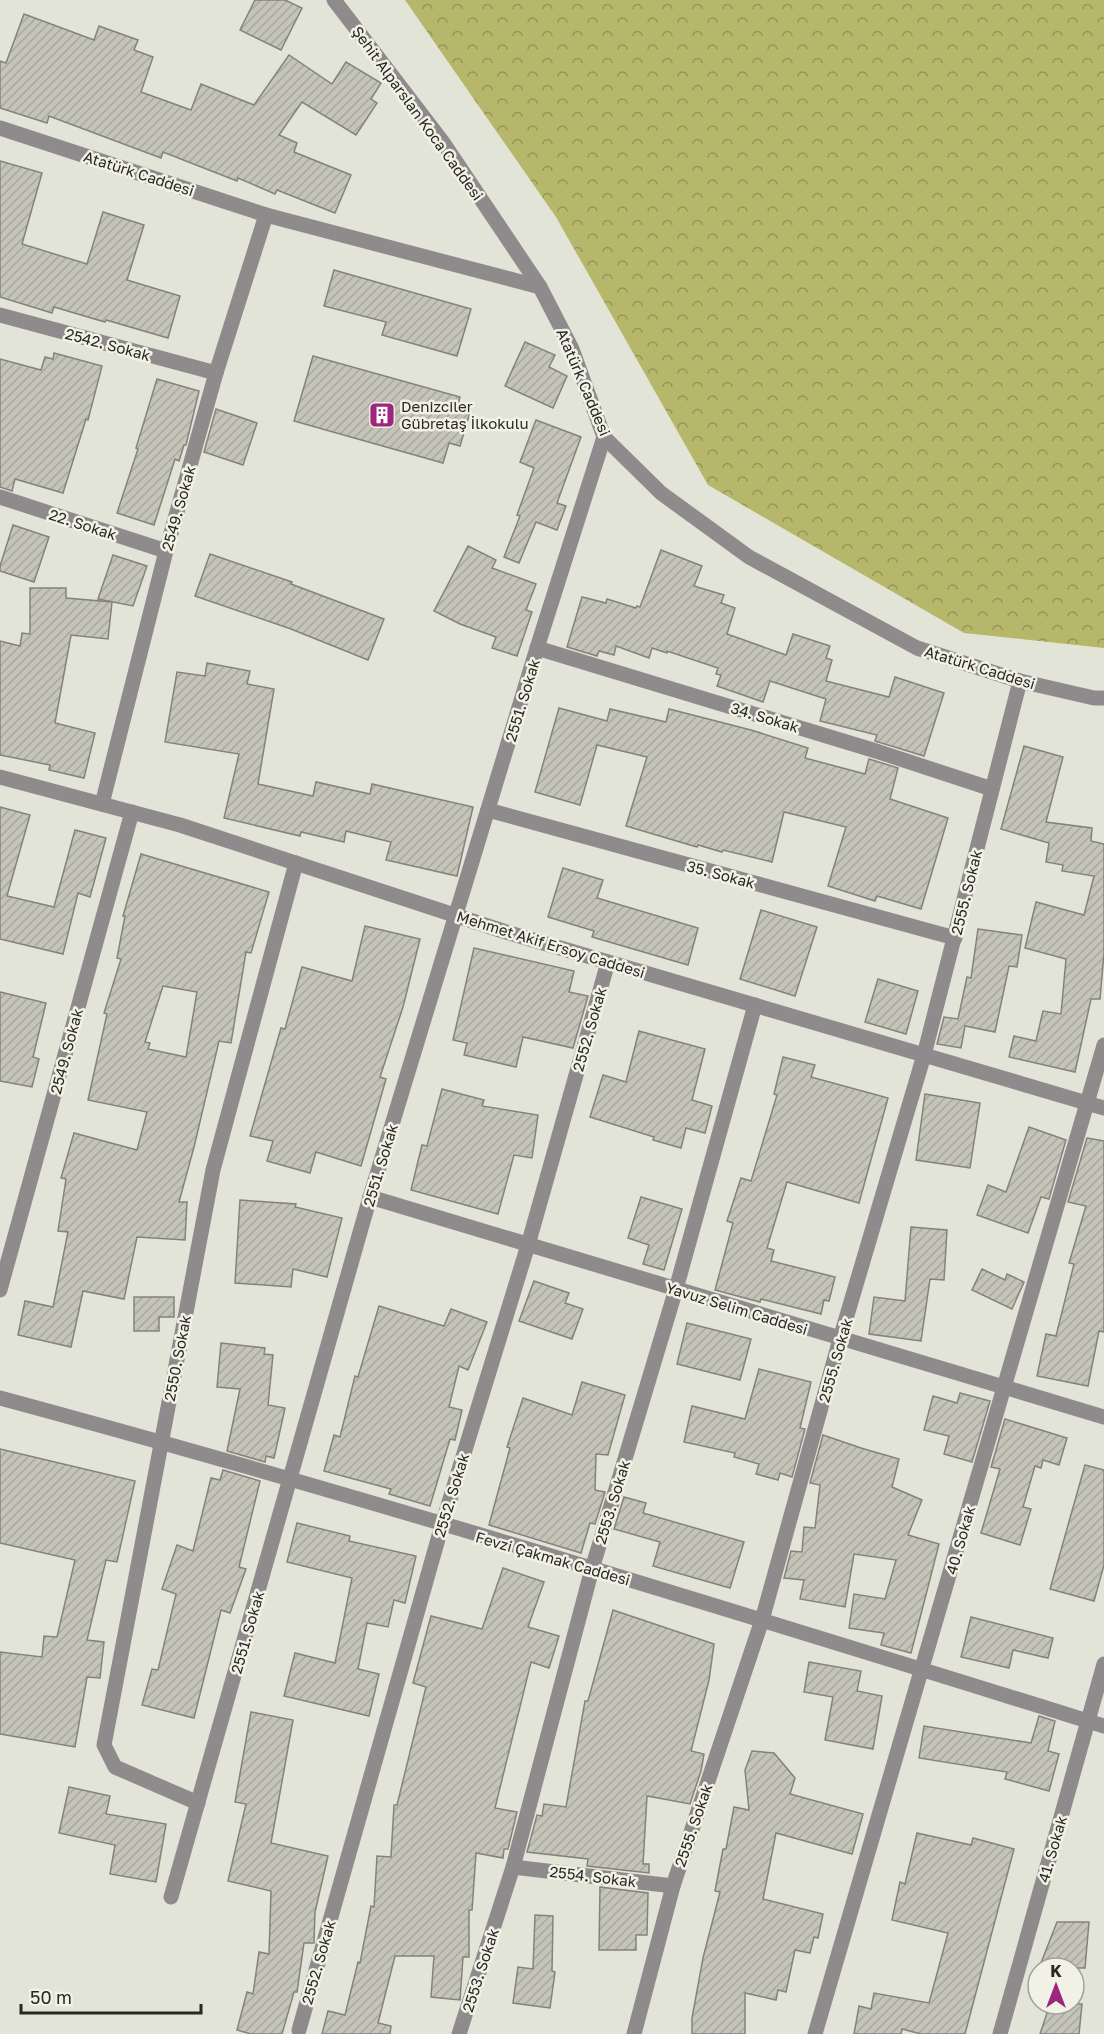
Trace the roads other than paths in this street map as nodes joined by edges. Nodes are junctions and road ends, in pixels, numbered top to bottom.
1 (334, 0) edge
2 (0, 128) edge
3 (266, 214) junction
4 (540, 287) junction
5 (0, 315) edge
6 (216, 373) junction
7 (604, 437) junction
8 (0, 497) edge
9 (166, 551) junction
10 (537, 648) junction
11 (1020, 681) junction
12 (1104, 698) edge
13 (0, 777) edge
14 (992, 789) junction
15 (102, 804) junction
16 (488, 810) junction
17 (132, 812) junction
18 (296, 863) junction
19 (456, 915) junction
20 (955, 938) junction
21 (608, 962) junction
22 (755, 1005) junction
23 (1104, 1045) edge
24 (924, 1055) junction
25 (1087, 1103) junction
26 (1104, 1108) edge
27 (370, 1197) junction
28 (528, 1245) junction
29 (676, 1289) junction
30 (0, 1290) edge
31 (840, 1339) junction
32 (1005, 1388) junction
33 (0, 1398) edge
34 (1104, 1417) edge
35 (162, 1442) junction
36 (290, 1479) junction
37 (442, 1525) junction
38 (592, 1569) junction
39 (762, 1620) junction
40 (1104, 1664) edge
41 (922, 1669) junction
42 (1088, 1721) junction
43 (1104, 1726) edge
44 (198, 1803) junction
45 (513, 1866) junction
46 (673, 1886) junction
47 (171, 1897) dead end
48 (299, 2030) dead end
49 (459, 2034) edge
50 (634, 2034) edge
51 (815, 2034) edge
52 (1000, 2034) edge

1 - 4 street, Şehit Alparslan Koca Caddesi
2 - 3 street, Atatürk Caddesi
3 - 4 street, Atatürk Caddesi
3 - 6 street, 2549. Sokak
4 - 7 street, Atatürk Caddesi
5 - 6 street, 2542. Sokak
6 - 9 street, 2549. Sokak
7 - 10 street, 2551. Sokak
7 - 11 street, Atatürk Caddesi
8 - 9 street, 22. Sokak
9 - 15 street, 2549. Sokak
10 - 14 street, 34. Sokak
10 - 16 street, 2551. Sokak
11 - 12 street, Atatürk Caddesi
11 - 14 street, 2555. Sokak
13 - 15 street, Mehmet Akif Ersoy Caddesi
14 - 20 street, 2555. Sokak
15 - 17 street, Mehmet Akif Ersoy Caddesi
16 - 19 street, 2551. Sokak
16 - 20 street, 35. Sokak
17 - 18 street, Mehmet Akif Ersoy Caddesi
17 - 30 street, 2549. Sokak
18 - 19 street, Mehmet Akif Ersoy Caddesi
18 - 35 street, 2550. Sokak
19 - 21 street, Mehmet Akif Ersoy Caddesi
19 - 27 street, 2551. Sokak
20 - 24 street, 2555. Sokak
21 - 22 street, Mehmet Akif Ersoy Caddesi
21 - 28 street, 2552. Sokak
22 - 24 street, Mehmet Akif Ersoy Caddesi
22 - 29 street, 2553. Sokak
23 - 25 street, 40. Sokak
24 - 25 street, Mehmet Akif Ersoy Caddesi
24 - 31 street, 2555. Sokak
25 - 26 street, Mehmet Akif Ersoy Caddesi
25 - 32 street, 40. Sokak
27 - 28 street, Yavuz Selim Caddesi
27 - 36 street, 2551. Sokak
28 - 29 street, Yavuz Selim Caddesi
28 - 37 street, 2552. Sokak
29 - 31 street, Yavuz Selim Caddesi
29 - 38 street, 2553. Sokak
31 - 32 street, Yavuz Selim Caddesi
31 - 39 street, 2555. Sokak
32 - 34 street, Yavuz Selim Caddesi
32 - 41 street, 40. Sokak
33 - 35 street, Fevzi Çakmak Caddesi
35 - 36 street, Fevzi Çakmak Caddesi
35 - 44 street, 2550. Sokak
36 - 37 street, Fevzi Çakmak Caddesi
36 - 44 street, 2551. Sokak
37 - 38 street, Fevzi Çakmak Caddesi
37 - 48 street, 2552. Sokak
38 - 39 street, Fevzi Çakmak Caddesi
38 - 45 street, 2553. Sokak
39 - 41 street, Fevzi Çakmak Caddesi
39 - 46 street, 2555. Sokak
40 - 42 street, 41. Sokak
41 - 42 street, Fevzi Çakmak Caddesi
41 - 51 street, 40. Sokak
42 - 43 street, Fevzi Çakmak Caddesi
42 - 52 street, 41. Sokak
44 - 47 street, 2551. Sokak
45 - 46 street, 2554. Sokak
45 - 49 street, 2553. Sokak
46 - 50 street, 2555. Sokak

